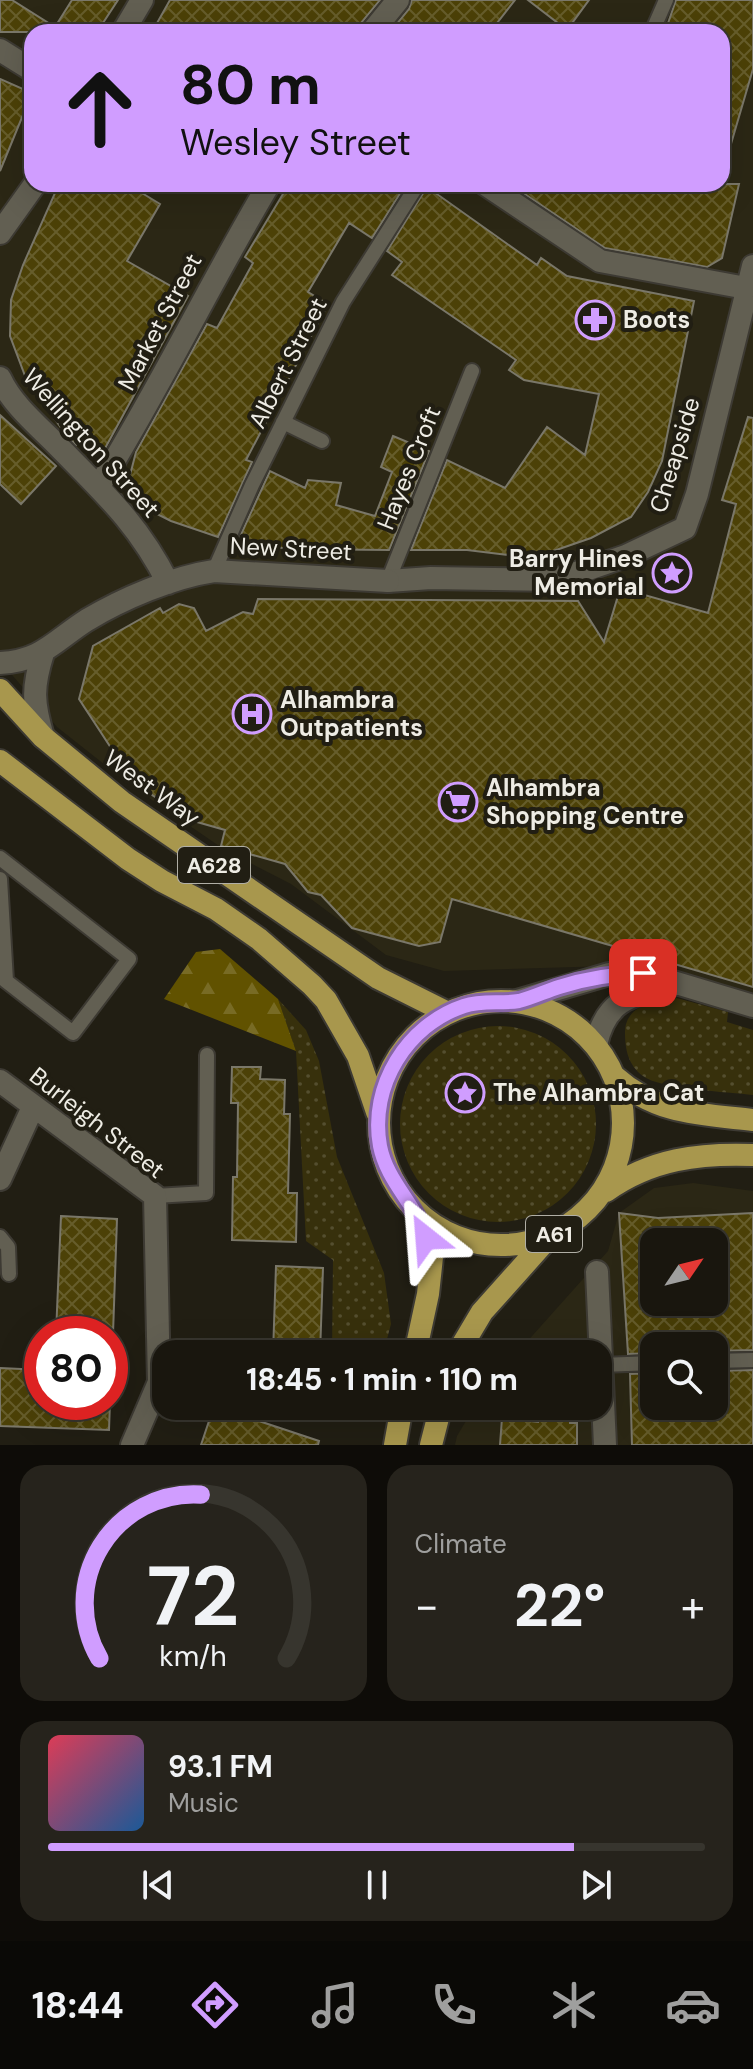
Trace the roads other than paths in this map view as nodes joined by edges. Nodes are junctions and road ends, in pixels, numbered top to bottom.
1 (142, 0) edge
2 (398, 0) edge
3 (666, 0) edge
4 (128, 24) edge
5 (378, 24) edge
6 (656, 24) edge
7 (0, 50) edge
8 (24, 65) edge
9 (29, 192) edge
10 (264, 192) edge
11 (413, 192) edge
12 (497, 192) edge
13 (0, 233) edge
14 (753, 266) edge
15 (746, 288) junction
16 (472, 371) dead end
17 (1, 383) edge
18 (283, 422) junction
19 (322, 441) dead end
20 (99, 486) junction
21 (214, 571) junction
22 (556, 580) joint
23 (388, 581) junction
24 (168, 583) junction
25 (43, 653) junction
26 (0, 663) edge
27 (0, 690) edge
28 (43, 737) junction
29 (3, 766) edge
30 (0, 858) edge
31 (0, 879) edge
32 (677, 983) junction
33 (517, 1001) junction
34 (753, 1006) edge
35 (448, 1013) junction
36 (596, 1045) junction
37 (207, 1055) dead end
38 (615, 1077) junction
39 (0, 1081) edge
40 (33, 1107) junction
41 (378, 1117) junction
42 (753, 1120) edge
43 (753, 1155) edge
44 (0, 1179) edge
45 (602, 1195) junction
46 (155, 1196) junction
47 (420, 1218) junction
48 (0, 1237) edge
49 (549, 1237) junction
50 (597, 1272) dead end
51 (9, 1274) dead end
52 (160, 1340) edge
53 (418, 1340) edge
54 (465, 1340) edge
55 (599, 1340) edge
56 (753, 1360) edge
57 (728, 1361) edge
58 (612, 1363) edge
59 (640, 1363) edge
60 (152, 1404) edge
61 (399, 1420) edge
62 (437, 1420) edge
63 (603, 1420) edge
64 (133, 1445) edge
65 (395, 1445) edge
66 (431, 1445) edge
67 (605, 1445) edge

1 - 4 street
2 - 5 street
3 - 6 lane
7 - 8 street
9 - 13 street
10 - 20 street, Market Street
11 - 18 lane, Albert Street
12 - 15 street
14 - 15 street, Cheapside
15 - 22 street, Cheapside
16 - 23 lane, Hayes Croft
17 - 20 street, Wellington Street
18 - 19 lane
18 - 21 lane, Albert Street
20 - 24 street, Wellington Street
21 - 23 street, New Street
21 - 24 street, New Street
22 - 23 street, New Street
24 - 25 street, New Street
25 - 26 street, New Street
25 - 28 street
27 - 28 highway, West Way / A628
28 - 35 highway, West Way / A628
29 - 41 highway, A628
30 - 31 lane
32 - 33 street
32 - 34 street
32 - 36 street
33 - 35 highway, A61
33 - 36 highway, A61
35 - 41 highway, A61
36 - 38 highway, A61
37 - 46 lane
38 - 42 highway, A61
38 - 45 highway, A61
39 - 40 street, Burleigh Street
40 - 44 street
40 - 46 street, Burleigh Street
41 - 47 highway, A61
43 - 45 highway, A61
45 - 49 highway, A61
46 - 52 street, Burleigh Street
47 - 49 highway, A61
47 - 53 highway, A61
48 - 51 lane
49 - 54 highway, A61
50 - 55 street
56 - 57 lane
58 - 59 lane
60 - 64 street, Burleigh Street
61 - 65 highway
62 - 66 highway
63 - 67 street

